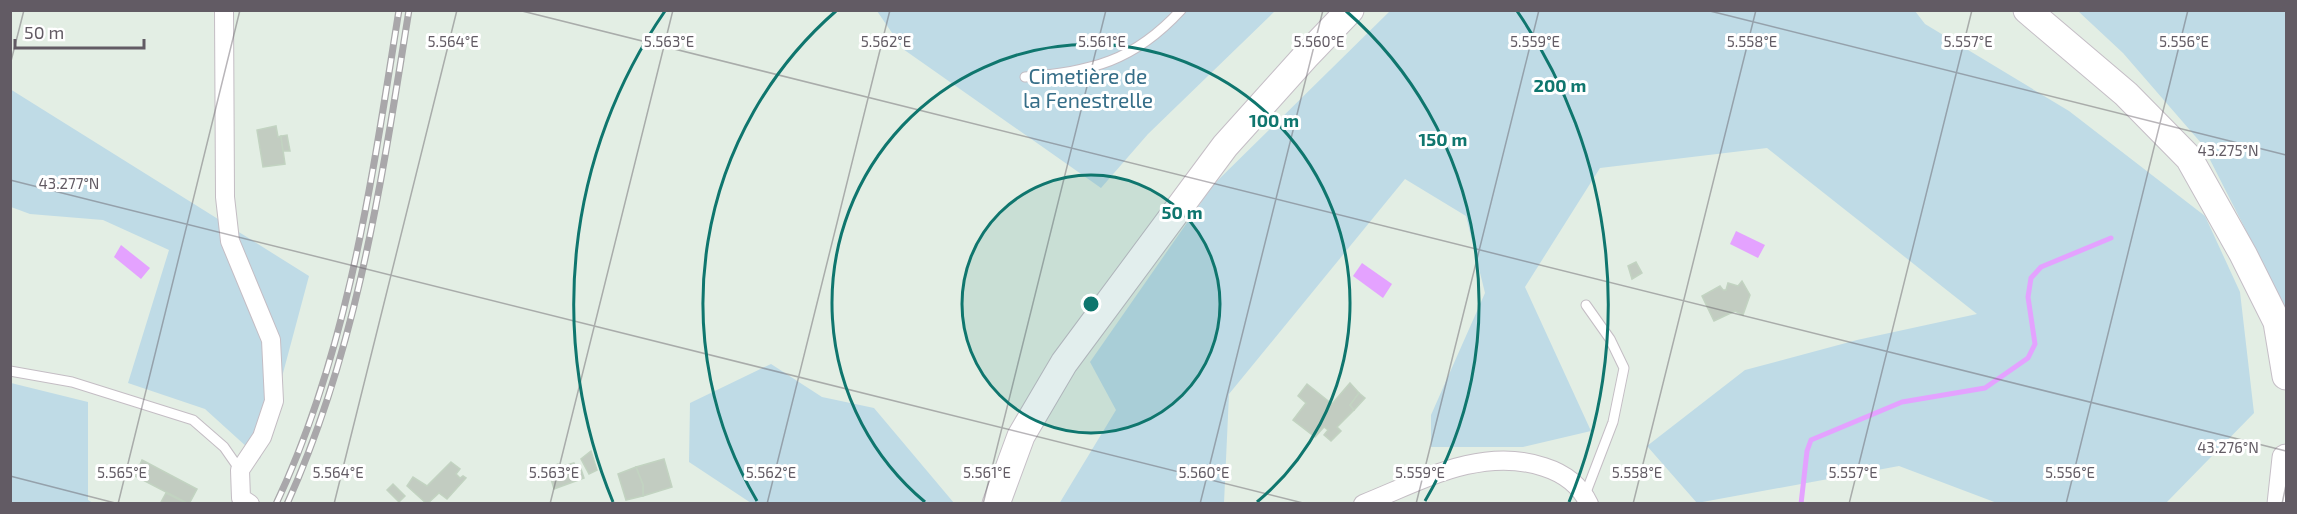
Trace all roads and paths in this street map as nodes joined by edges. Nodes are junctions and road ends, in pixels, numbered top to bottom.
1 (224, 10) edge
2 (1180, 10) edge
3 (1350, 10) edge
4 (2027, 10) edge
5 (1025, 77) dead end
6 (1586, 305) dead end
7 (10, 371) edge
8 (2286, 376) edge
9 (2286, 458) edge
10 (240, 470) junction
11 (1587, 499) edge
12 (250, 504) edge
13 (996, 504) edge
14 (1363, 504) edge
15 (2282, 504) edge

1 - 10 street
2 - 5 lane
3 - 13 street
4 - 8 street
6 - 11 lane
7 - 10 lane
9 - 15 street
10 - 12 street
11 - 14 street

